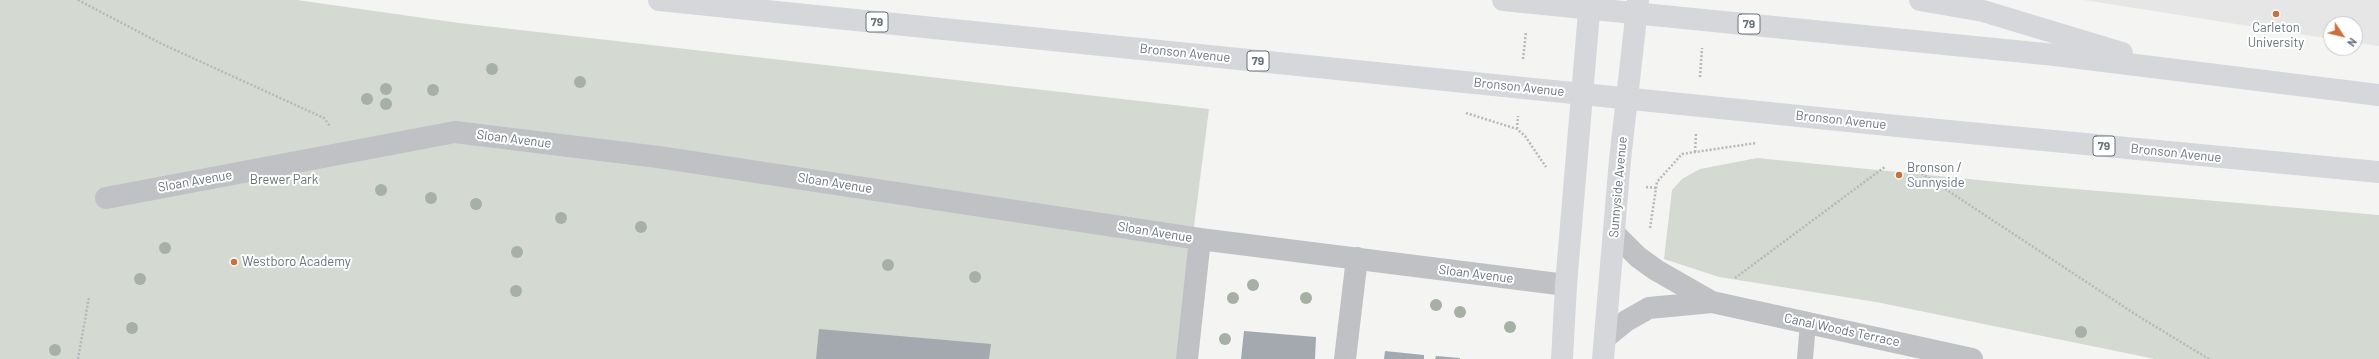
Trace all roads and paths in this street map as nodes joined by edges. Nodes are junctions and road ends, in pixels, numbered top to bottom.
1 (78, 0) edge
2 (659, 0) edge
3 (1503, 0) edge
4 (1920, 0) edge
5 (1590, 5) edge
6 (1638, 7) edge
7 (2179, 70) junction
8 (1582, 93) junction
9 (2379, 95) edge
10 (1627, 98) junction
11 (1462, 112) dead end
12 (1694, 152) dead end
13 (350, 153) junction
14 (1886, 166) dead end
15 (1915, 169) dead end
16 (1548, 170) dead end
17 (2379, 172) edge
18 (106, 198) dead end
19 (1614, 233) junction
20 (1200, 239) junction
21 (1357, 258) junction
22 (1645, 261) junction
23 (1566, 285) junction
24 (90, 297) dead end
25 (1712, 302) junction
26 (1808, 322) junction
27 (1604, 349) edge
28 (78, 359) edge
29 (1187, 359) edge
30 (1345, 359) edge
31 (1562, 359) edge
32 (1805, 359) edge
33 (1972, 359) edge
34 (2209, 359) edge

1 - 13 path
2 - 8 main road, Bronson Avenue / 79
3 - 5 main road, 79
4 - 7 main road
5 - 6 main road, 79
5 - 8 main road
6 - 7 main road, 79
6 - 10 main road, Sunnyside Avenue
7 - 9 main road, 79
8 - 10 main road, Bronson Avenue / 79
8 - 23 main road
10 - 17 main road, Bronson Avenue / 79
10 - 19 main road, Sunnyside Avenue
11 - 16 path
12 - 22 path
13 - 18 street, Sloan Avenue
13 - 20 street, Sloan Avenue
14 - 25 path
15 - 34 path
19 - 22 street, Canal Woods Terrace
19 - 27 main road, Sunnyside Avenue
20 - 21 street, Sloan Avenue
20 - 29 street
21 - 23 street, Sloan Avenue
21 - 30 street
22 - 25 street, Canal Woods Terrace
23 - 31 main road
24 - 28 path
25 - 26 street, Canal Woods Terrace
25 - 27 street, Canal Woods Terrace
26 - 32 lane
26 - 33 street, Canal Woods Terrace

